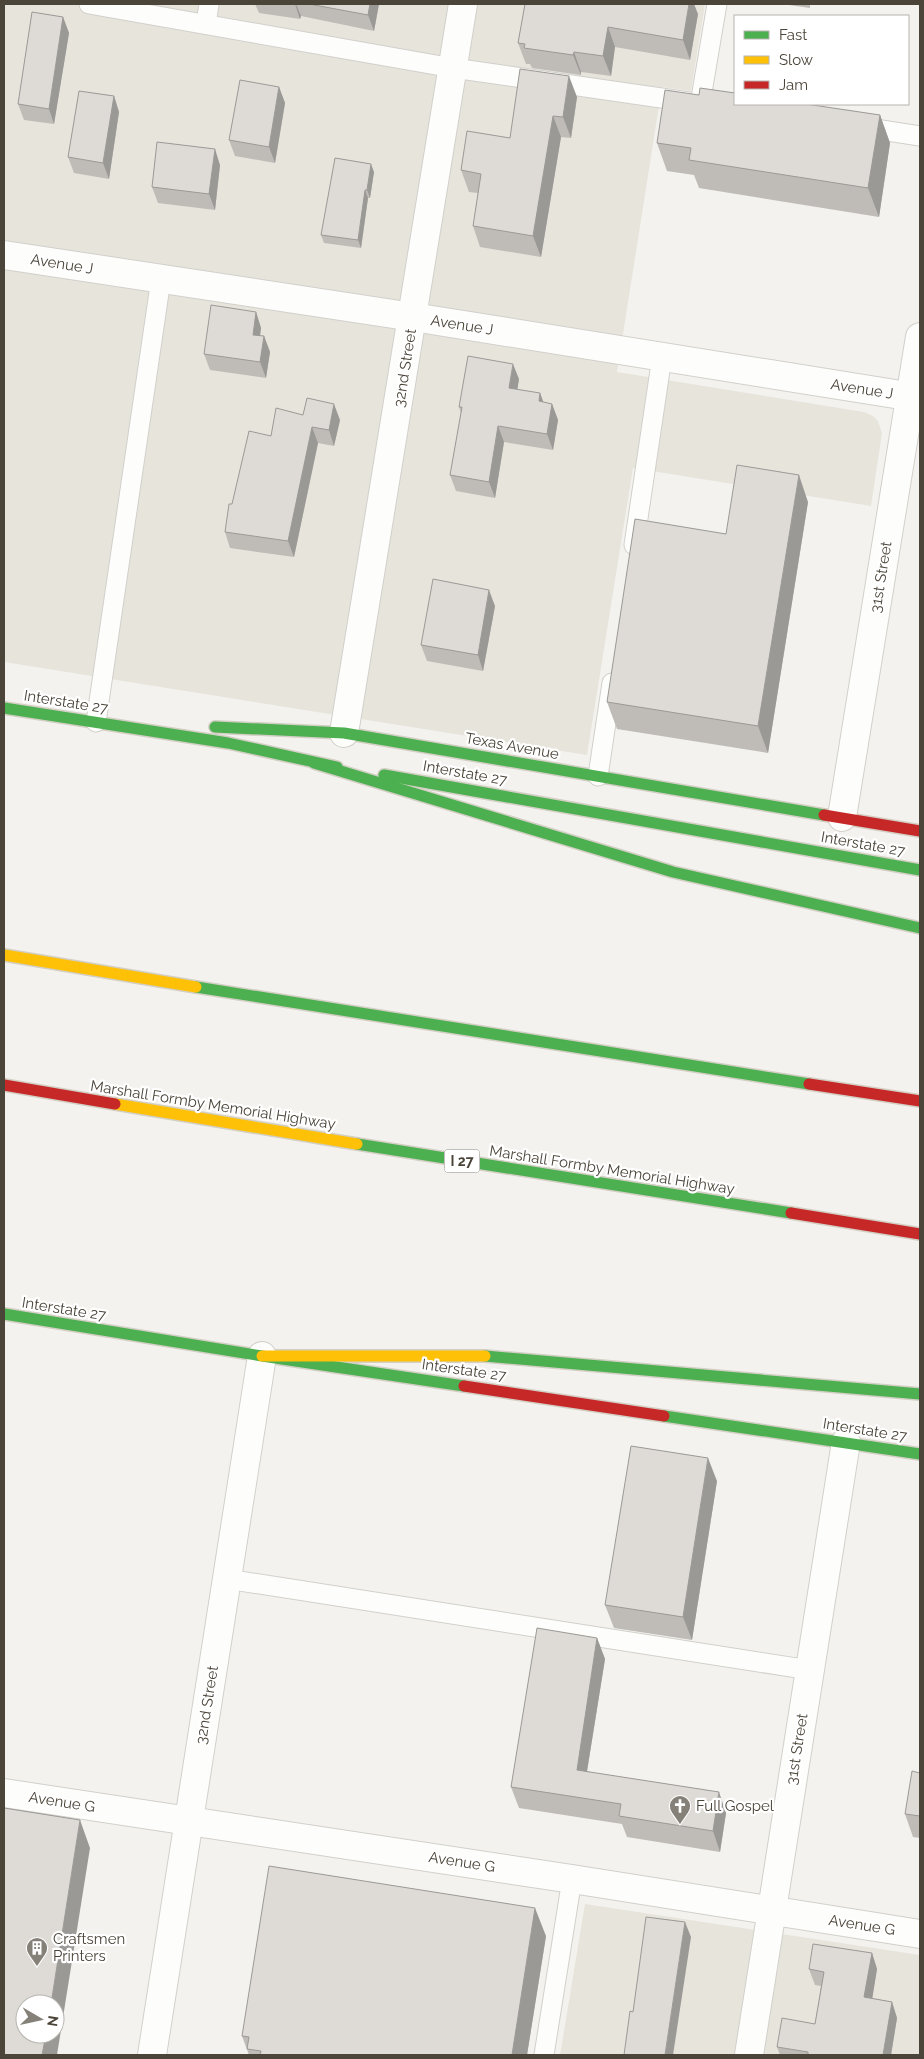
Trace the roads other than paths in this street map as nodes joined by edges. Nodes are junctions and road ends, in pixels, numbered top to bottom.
1 (89, 4) edge
2 (209, 4) edge
3 (463, 4) edge
4 (717, 4) edge
5 (206, 24) junction
6 (453, 68) junction
7 (700, 104) junction
8 (719, 106) edge
9 (844, 124) edge
10 (920, 136) edge
11 (4, 255) edge
12 (161, 279) junction
13 (413, 317) junction
14 (920, 337) edge
15 (662, 357) junction
16 (915, 397) edge
17 (631, 562) edge
18 (615, 668) edge
19 (4, 708) edge
20 (96, 722) junction
21 (344, 732) junction
22 (314, 763) junction
23 (598, 776) junction
24 (842, 816) junction
25 (920, 831) edge
26 (920, 870) edge
27 (920, 928) edge
28 (4, 955) edge
29 (4, 1085) edge
30 (920, 1102) edge
31 (920, 1234) edge
32 (4, 1314) edge
33 (262, 1356) junction
34 (920, 1394) edge
35 (846, 1442) junction
36 (920, 1454) edge
37 (227, 1579) junction
38 (810, 1670) junction
39 (4, 1793) edge
40 (189, 1821) junction
41 (572, 1879) junction
42 (771, 1911) junction
43 (920, 1934) edge
44 (152, 2055) edge
45 (544, 2055) edge
46 (749, 2055) edge

1 - 5 lane
2 - 5 lane
3 - 6 street, 32nd Street
4 - 7 lane
5 - 6 lane
6 - 7 lane
6 - 13 street, 32nd Street
7 - 8 lane
9 - 10 lane
11 - 12 street, Avenue J
12 - 13 street, Avenue J
12 - 20 lane
13 - 15 street, Avenue J
13 - 21 street, 32nd Street
14 - 16 street, 31st Street
15 - 16 street, Avenue J
15 - 17 lane
16 - 24 street, 31st Street
18 - 23 lane
19 - 20 main road, Interstate 27
20 - 21 main road, Texas Avenue
20 - 22 main road, Interstate 27
21 - 23 main road, Texas Avenue
22 - 26 main road, Interstate 27
22 - 27 main road
23 - 24 main road, Texas Avenue
24 - 25 main road, Texas Avenue
28 - 30 main road
29 - 31 main road, Marshall Formby Memorial Highway / I 27
32 - 33 main road, Interstate 27
33 - 34 main road
33 - 35 main road, Interstate 27
33 - 37 street, 32nd Street
35 - 36 main road, Interstate 27
35 - 38 street, 31st Street
37 - 38 lane
37 - 40 street, 32nd Street
38 - 42 street, 31st Street
39 - 40 street, Avenue G
40 - 41 street, Avenue G
40 - 44 street, 32nd Street
41 - 42 street, Avenue G
41 - 45 lane
42 - 43 street, Avenue G
42 - 46 street, 31st Street

